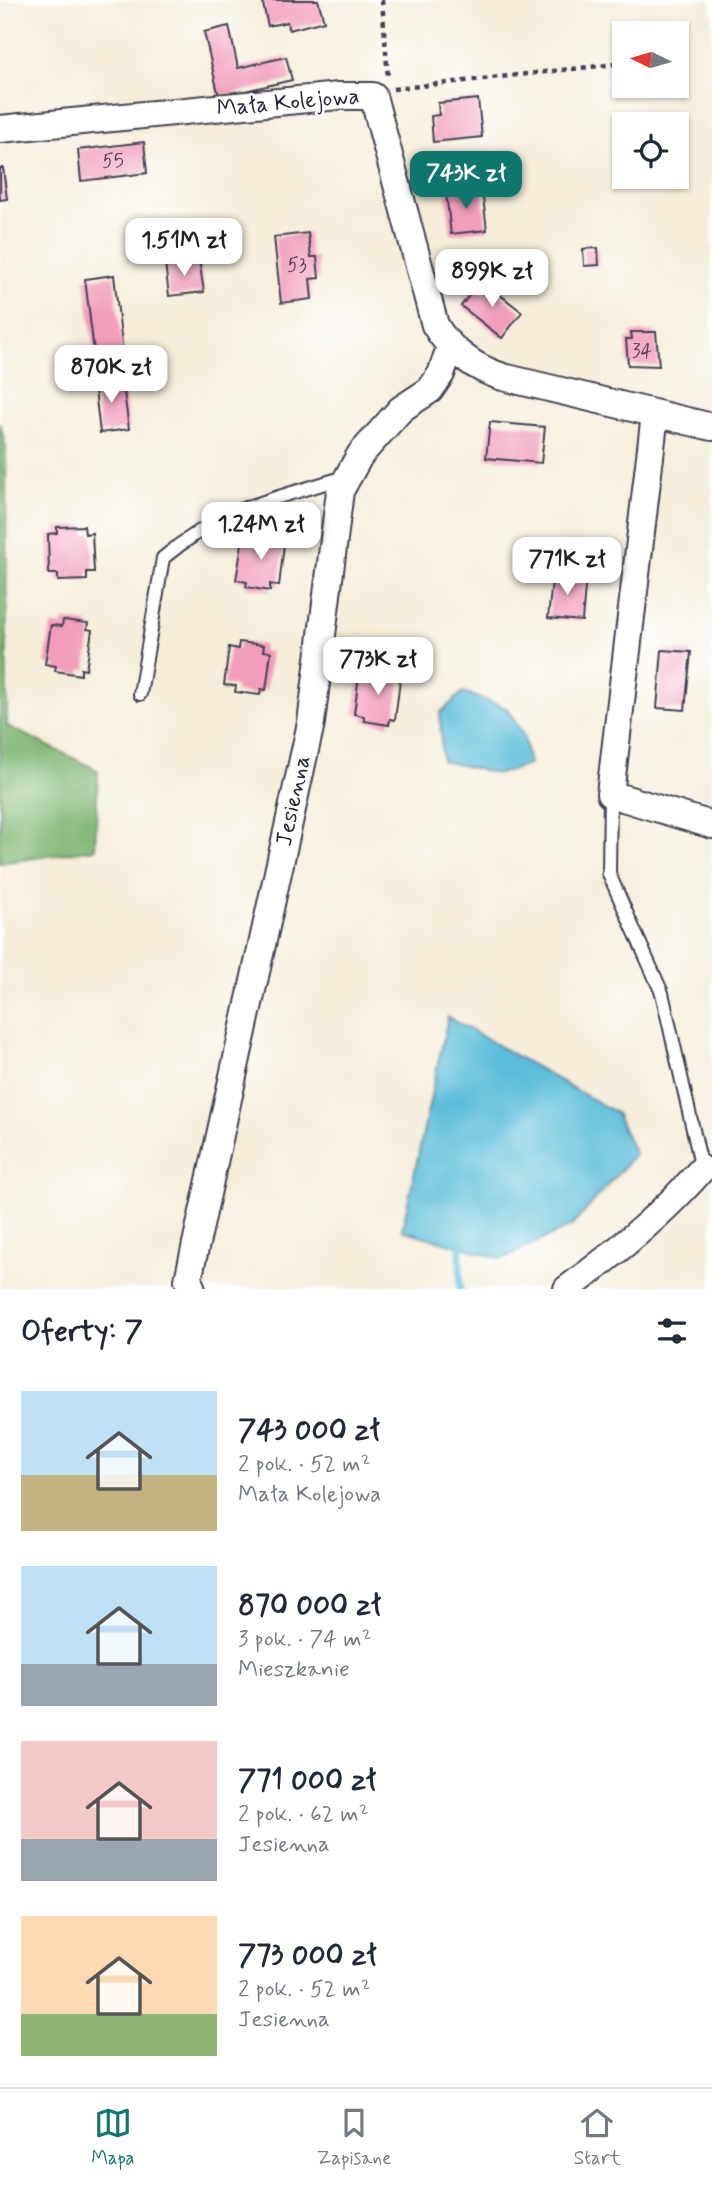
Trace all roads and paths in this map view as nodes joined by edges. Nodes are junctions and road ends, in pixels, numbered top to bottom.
1 (382, 0) edge
2 (612, 65) edge
3 (0, 130) edge
4 (450, 346) junction
5 (655, 414) junction
6 (712, 428) edge
7 (346, 477) junction
8 (140, 694) dead end
9 (610, 794) junction
10 (712, 825) edge
11 (702, 1169) joint
12 (192, 1289) edge
13 (567, 1289) edge

1 - 2 path
3 - 4 street, Mała Kolejowa
4 - 5 street, Mała Kolejowa
4 - 7 street, Jesienna
5 - 6 street, Mała Kolejowa
5 - 9 street
7 - 8 lane
7 - 12 street, Jesienna
9 - 10 street
9 - 11 lane
11 - 13 street

